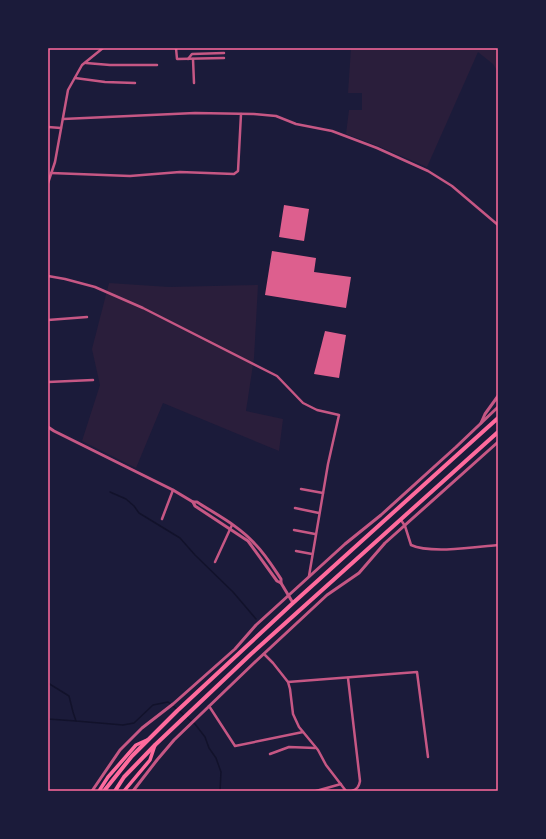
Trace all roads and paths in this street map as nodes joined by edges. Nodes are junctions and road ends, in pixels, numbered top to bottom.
1 (103, 48) edge
2 (176, 48) edge
3 (224, 53) dead end
4 (224, 58) dead end
5 (188, 59) junction
6 (193, 59) junction
7 (86, 62) junction
8 (157, 66) dead end
9 (75, 78) junction
10 (135, 83) dead end
11 (194, 83) dead end
12 (241, 114) junction
13 (63, 119) junction
14 (48, 127) edge
15 (61, 128) junction
16 (51, 173) junction
17 (48, 183) edge
18 (498, 225) edge
19 (48, 276) edge
20 (87, 317) dead end
21 (48, 320) edge
22 (93, 380) dead end
23 (48, 382) edge
24 (498, 396) edge
25 (498, 407) edge
26 (498, 418) edge
27 (481, 423) junction
28 (48, 427) edge
29 (498, 432) edge
30 (498, 442) edge
31 (301, 489) dead end
32 (173, 490) junction
33 (323, 493) junction
34 (193, 502) junction
35 (295, 508) dead end
36 (319, 513) junction
37 (162, 519) dead end
38 (400, 520) junction
39 (232, 525) junction
40 (405, 526) junction
41 (230, 529) junction
42 (294, 530) dead end
43 (315, 534) junction
44 (498, 545) edge
45 (296, 551) dead end
46 (312, 554) junction
47 (215, 562) dead end
48 (309, 576) junction
49 (281, 583) junction
50 (288, 596) junction
51 (293, 603) junction
52 (264, 654) junction
53 (348, 678) junction
54 (288, 682) junction
55 (209, 706) junction
56 (303, 732) junction
57 (148, 739) junction
58 (155, 745) junction
59 (316, 748) junction
60 (270, 754) dead end
61 (428, 757) dead end
62 (341, 784) junction
63 (92, 791) edge
64 (99, 791) edge
65 (104, 791) edge
66 (115, 791) edge
67 (124, 791) edge
68 (133, 791) edge
69 (316, 791) edge
70 (346, 791) edge
71 (352, 791) edge

1 - 7 street
2 - 5 street
3 - 5 street
4 - 6 street
5 - 6 street
6 - 11 street
7 - 8 street
7 - 9 street
9 - 10 street
9 - 13 street
12 - 13 street
12 - 16 street
12 - 18 street
13 - 15 street
14 - 15 street
15 - 16 street
16 - 17 street
19 - 33 street
20 - 21 street
22 - 23 street
24 - 27 street
25 - 27 street
26 - 51 highway
27 - 48 street
28 - 32 street
29 - 38 highway
30 - 40 street
31 - 33 street
32 - 34 street
32 - 37 street
33 - 36 street
34 - 39 street
34 - 41 street
35 - 36 street
36 - 43 street
38 - 40 street
38 - 58 highway
39 - 41 street
39 - 49 street
40 - 44 street
40 - 52 street
41 - 47 street
41 - 49 street
42 - 43 street
43 - 46 street
45 - 46 street
46 - 48 street
48 - 50 street
49 - 50 street
50 - 51 street
50 - 63 street
51 - 57 highway
52 - 54 street
52 - 55 street
53 - 54 street
53 - 61 street
53 - 71 street
54 - 56 street
55 - 56 street
55 - 68 street
56 - 59 street
57 - 64 main road
57 - 65 highway
58 - 66 highway
58 - 67 main road
59 - 60 street
59 - 62 street
62 - 69 street
62 - 70 street

